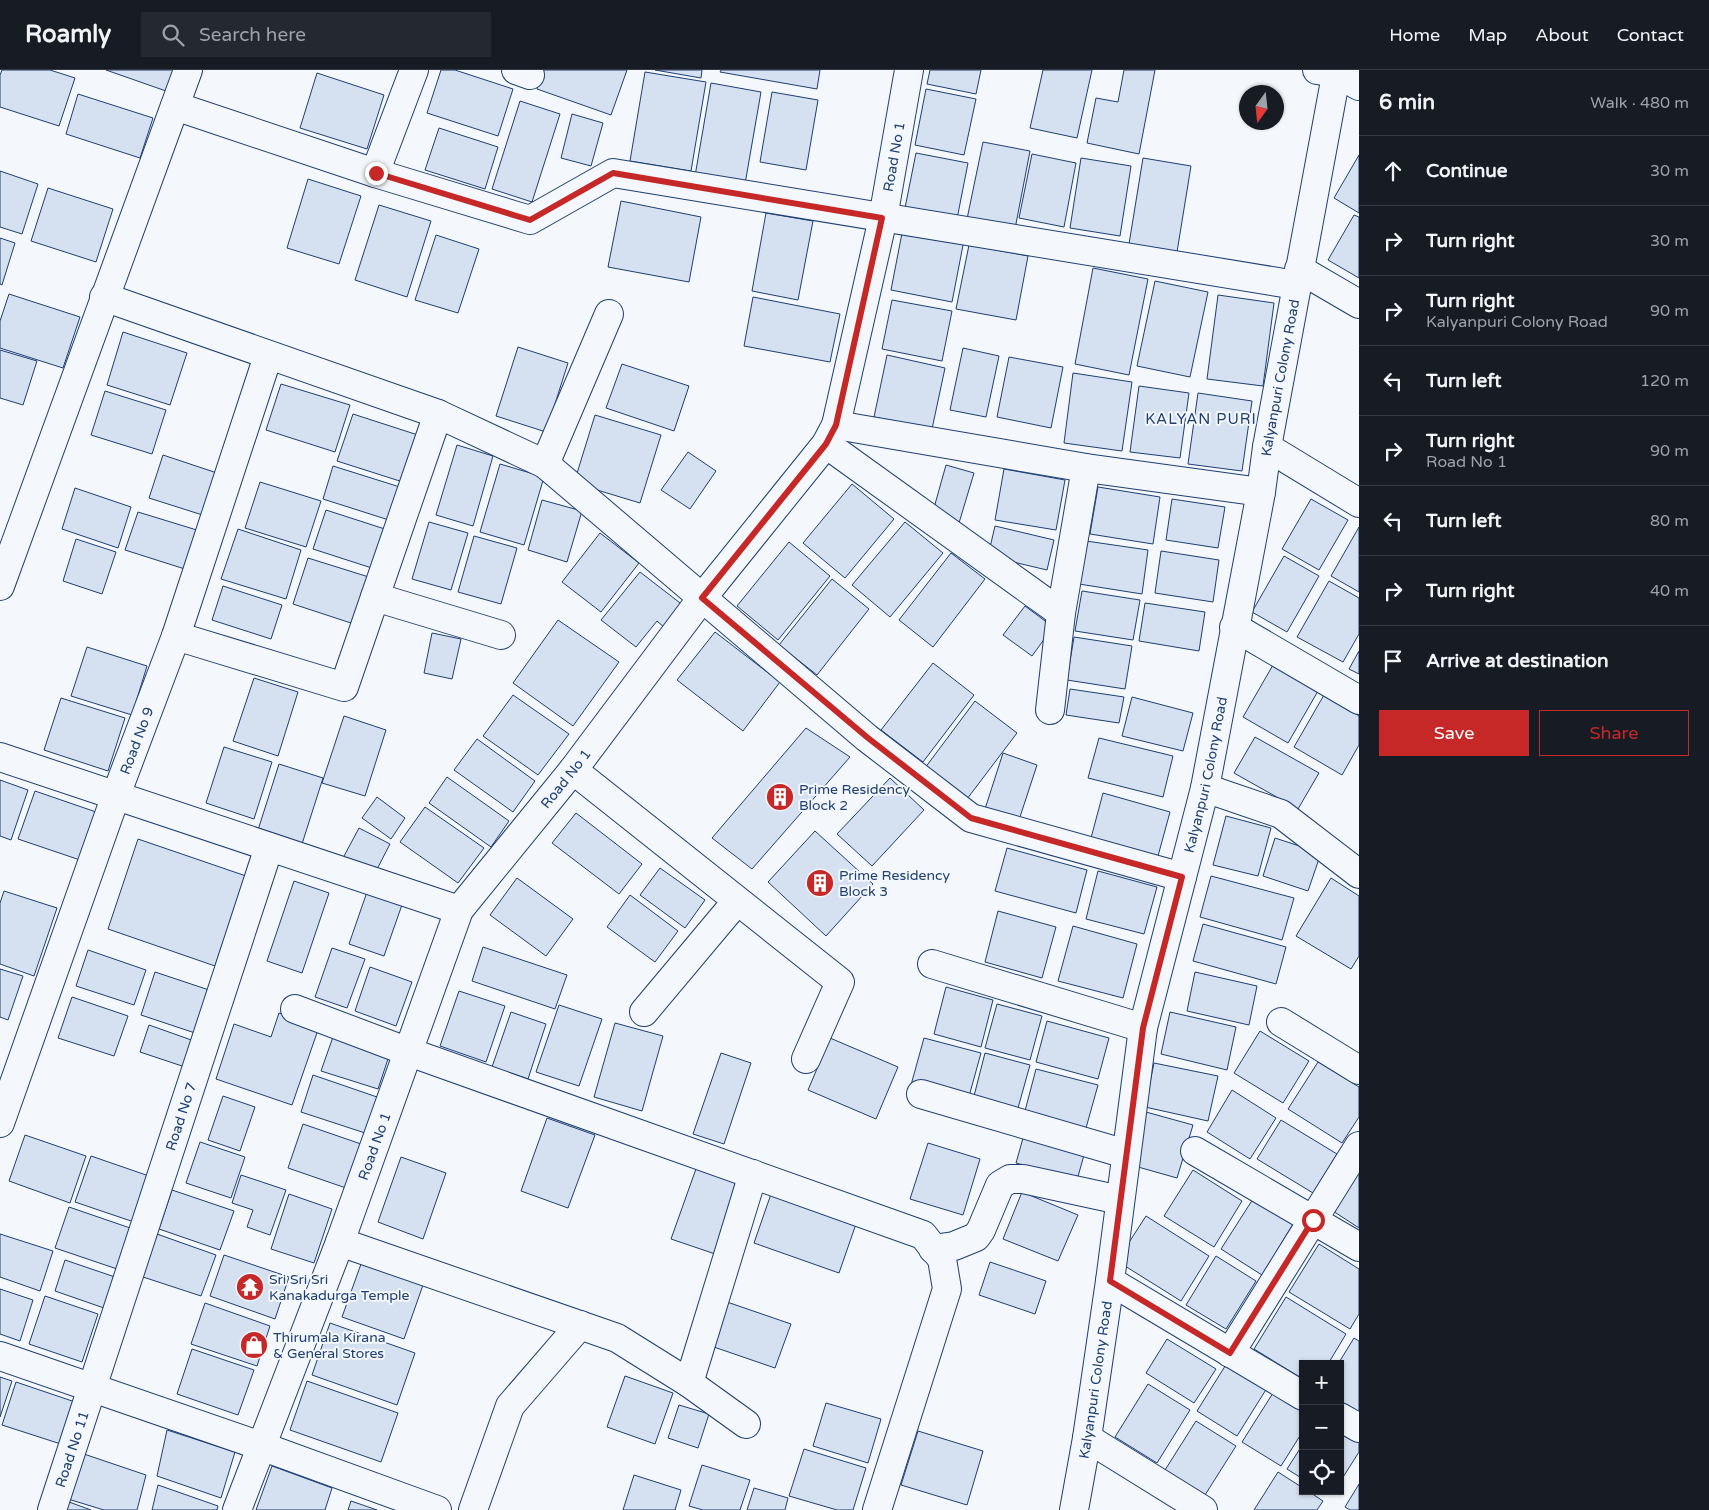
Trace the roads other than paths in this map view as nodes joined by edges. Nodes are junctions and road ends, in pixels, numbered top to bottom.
1 (188, 70) edge
2 (414, 70) edge
3 (909, 70) edge
4 (1337, 75) edge
5 (175, 106) junction
6 (376, 173) junction
7 (882, 218) junction
8 (1298, 277) junction
9 (104, 297) junction
10 (1359, 304) edge
11 (609, 314) dead end
12 (268, 356) junction
13 (438, 414) junction
14 (831, 434) junction
15 (1267, 447) junction
16 (545, 464) junction
17 (1086, 468) junction
18 (1261, 492) junction
19 (1359, 503) edge
20 (8, 538) edge
21 (0, 586) edge
22 (375, 597) junction
23 (702, 598) junction
24 (1061, 613) junction
25 (1234, 627) junction
26 (501, 635) dead end
27 (176, 636) junction
28 (1359, 700) edge
29 (1050, 710) dead end
30 (0, 757) edge
31 (573, 770) junction
32 (1205, 788) junction
33 (116, 796) junction
34 (269, 847) junction
35 (1359, 874) edge
36 (1182, 877) junction
37 (737, 901) junction
38 (459, 910) junction
39 (932, 964) dead end
40 (295, 1009) dead end
41 (644, 1012) dead end
42 (1282, 1022) dead end
43 (1143, 1028) junction
44 (408, 1052) junction
45 (806, 1059) dead end
46 (1359, 1070) edge
47 (921, 1094) dead end
48 (0, 1124) edge
49 (1359, 1146) edge
50 (1195, 1151) dead end
51 (1126, 1154) junction
52 (753, 1174) junction
53 (1120, 1200) junction
54 (1313, 1220) junction
55 (340, 1242) junction
56 (1359, 1247) edge
57 (933, 1249) junction
58 (1110, 1281) junction
59 (580, 1325) junction
60 (1230, 1353) junction
61 (0, 1356) edge
62 (689, 1383) junction
63 (92, 1388) junction
64 (1299, 1394) edge
65 (1344, 1419) edge
66 (746, 1424) dead end
67 (1359, 1428) edge
68 (1087, 1438) junction
69 (261, 1446) junction
70 (421, 1508) edge
71 (52, 1510) edge
72 (237, 1510) edge
73 (473, 1510) edge
74 (877, 1510) edge
75 (1074, 1510) edge
76 (1203, 1510) edge

1 - 5 street
2 - 6 street
3 - 7 street, Road No 1
4 - 8 street, Kalyanpuri Colony Road
5 - 6 street
5 - 9 street
6 - 7 street
7 - 8 street
7 - 14 street, Road No 1
8 - 10 street
8 - 15 street, Kalyanpuri Colony Road
9 - 12 street
9 - 20 street
11 - 16 street
12 - 13 street
12 - 27 street, Road No 9
13 - 16 street
13 - 22 street
14 - 17 street
14 - 23 street, Road No 1
14 - 24 street
15 - 18 street, Kalyanpuri Colony Road
15 - 19 street
16 - 23 street
17 - 18 street
17 - 24 street
18 - 25 street, Kalyanpuri Colony Road
20 - 21 street
22 - 26 street
22 - 27 street
23 - 31 street, Road No 1
23 - 36 street
24 - 29 street
25 - 28 street
25 - 32 street, Kalyanpuri Colony Road
27 - 33 street, Road No 9
30 - 33 street
31 - 37 street
31 - 38 street, Road No 1
32 - 35 street
32 - 36 street, Kalyanpuri Colony Road
33 - 34 street
33 - 48 street, Road No 9
34 - 38 street
34 - 63 street, Road No 7
36 - 43 street, Kalyanpuri Colony Road
37 - 41 street
37 - 45 street
38 - 44 street, Road No 1
39 - 43 street
40 - 44 street
42 - 46 street
43 - 51 street, Kalyanpuri Colony Road
44 - 52 street
44 - 55 street, Road No 1
47 - 51 street
49 - 54 street
50 - 54 street
51 - 53 street, Kalyanpuri Colony Road
52 - 57 street
52 - 62 street
53 - 57 street
53 - 58 street, Kalyanpuri Colony Road
54 - 56 street
54 - 60 street
55 - 59 street
55 - 69 street, Road No 1
57 - 74 street
58 - 60 street
58 - 68 street, Kalyanpuri Colony Road
59 - 62 street
59 - 73 street
60 - 64 street
61 - 63 street
62 - 66 street
63 - 69 street
63 - 71 street, Road No 11
65 - 67 street
68 - 75 street, Kalyanpuri Colony Road
68 - 76 street
69 - 70 street
69 - 72 street, Road No 1

